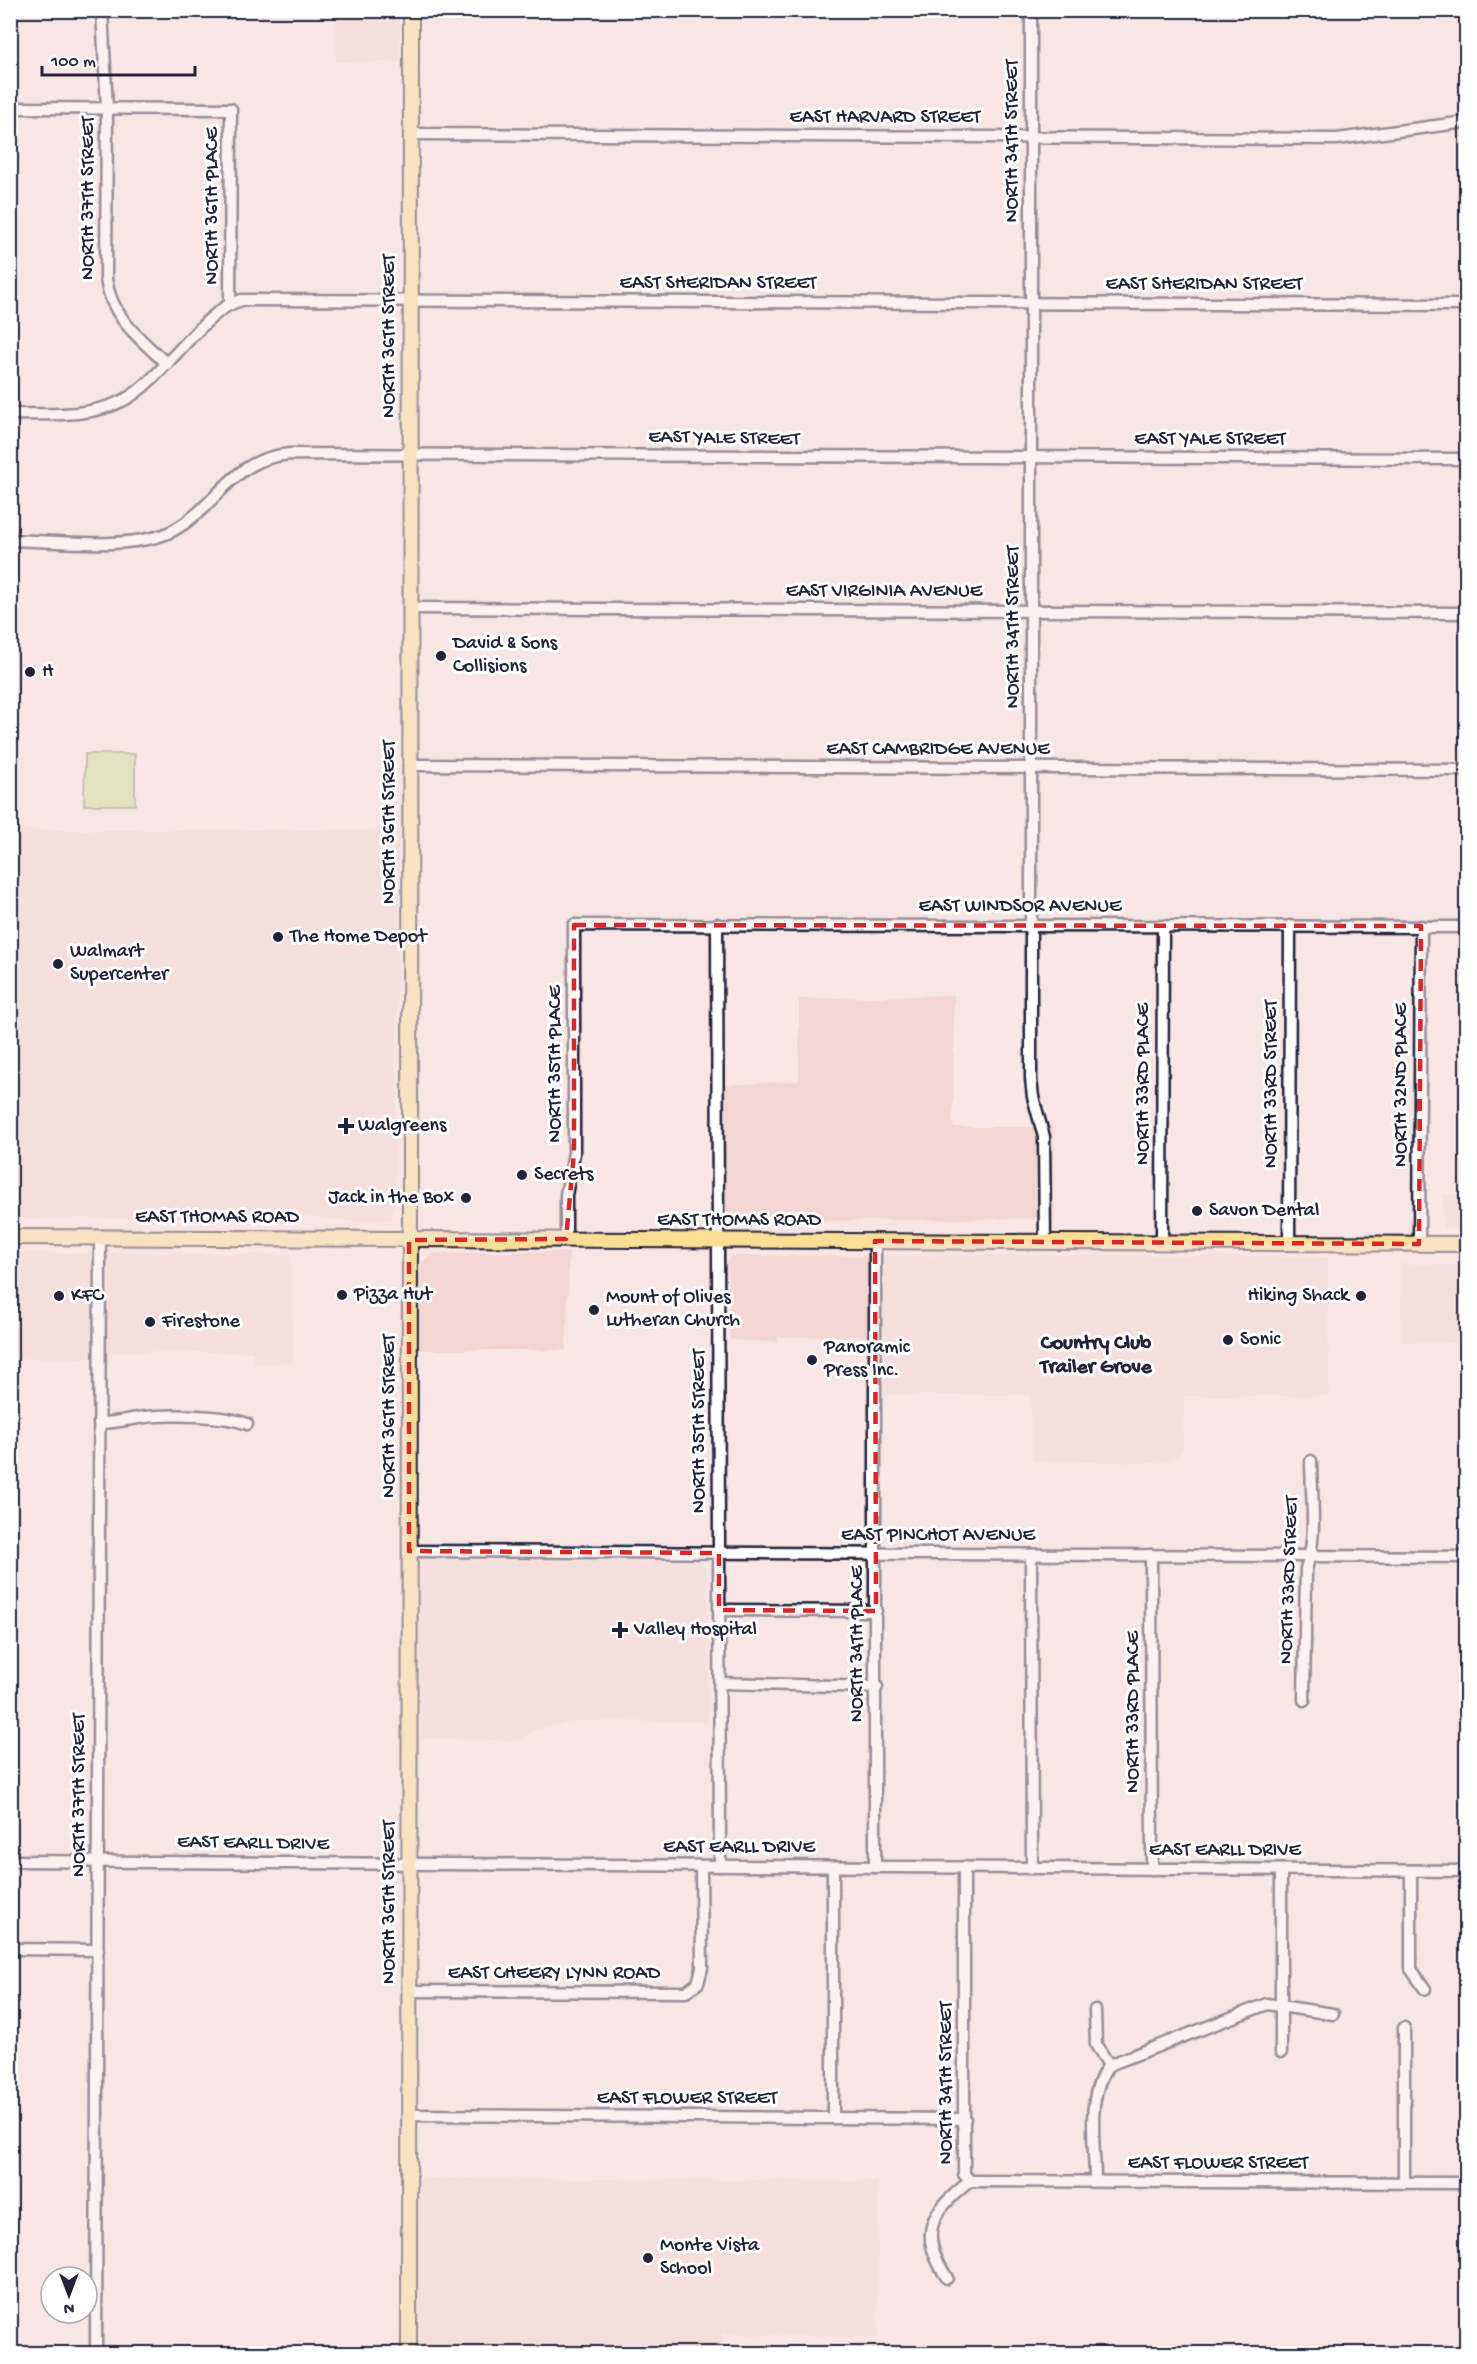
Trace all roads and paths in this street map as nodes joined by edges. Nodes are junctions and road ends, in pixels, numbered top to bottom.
1 (102, 10) edge
2 (411, 10) edge
3 (1031, 10) edge
4 (10, 108) edge
5 (107, 109) junction
6 (1467, 122) edge
7 (410, 134) junction
8 (1032, 137) junction
9 (410, 300) junction
10 (230, 302) junction
11 (1032, 302) junction
12 (1467, 305) edge
13 (167, 364) junction
14 (10, 414) edge
15 (410, 454) junction
16 (1032, 457) junction
17 (1467, 459) edge
18 (10, 540) edge
19 (410, 608) junction
20 (1032, 611) junction
21 (1467, 613) edge
22 (409, 765) junction
23 (1032, 768) junction
24 (1467, 770) edge
25 (717, 924) junction
26 (574, 925) joint
27 (1032, 925) junction
28 (1163, 926) junction
29 (1290, 926) junction
30 (1421, 926) junction
31 (1467, 927) edge
32 (10, 1237) edge
33 (100, 1238) junction
34 (566, 1239) junction
35 (409, 1240) junction
36 (717, 1240) junction
37 (874, 1241) junction
38 (1045, 1242) junction
39 (1162, 1242) junction
40 (1289, 1243) junction
41 (1419, 1244) junction
42 (1467, 1244) edge
43 (99, 1423) junction
44 (247, 1424) dead end
45 (1311, 1461) dead end
46 (410, 1551) junction
47 (719, 1553) junction
48 (876, 1554) junction
49 (1032, 1555) junction
50 (1151, 1556) junction
51 (1311, 1557) junction
52 (1467, 1557) edge
53 (719, 1610) junction
54 (876, 1611) junction
55 (720, 1686) junction
56 (877, 1687) junction
57 (1304, 1700) dead end
58 (10, 1861) edge
59 (98, 1861) junction
60 (409, 1864) junction
61 (701, 1866) junction
62 (720, 1866) junction
63 (833, 1867) junction
64 (875, 1867) junction
65 (964, 1868) junction
66 (1032, 1868) junction
67 (1152, 1869) junction
68 (1281, 1870) junction
69 (1411, 1870) junction
70 (1467, 1871) edge
71 (10, 1949) edge
72 (98, 1950) junction
73 (1425, 1989) dead end
74 (409, 1991) junction
75 (1281, 2006) junction
76 (1095, 2010) dead end
77 (1333, 2014) dead end
78 (1404, 2028) dead end
79 (1281, 2052) dead end
80 (1109, 2065) junction
81 (409, 2115) junction
82 (833, 2118) junction
83 (965, 2119) junction
84 (970, 2181) junction
85 (1095, 2181) junction
86 (1404, 2183) junction
87 (1467, 2183) edge
88 (947, 2278) dead end
89 (96, 2354) edge
90 (409, 2354) edge

1 - 5 street, NORTH 37TH STREET
2 - 7 main road, NORTH 36TH STREET
3 - 8 street, NORTH 34TH STREET
4 - 5 street
5 - 10 street, NORTH 36TH PLACE
5 - 13 street, NORTH 37TH STREET
6 - 8 street, EAST HARVARD STREET
7 - 8 street, EAST HARVARD STREET
7 - 9 main road, NORTH 36TH STREET
8 - 11 street, NORTH 34TH STREET
9 - 10 street, EAST SHERIDAN STREET
9 - 11 street, EAST SHERIDAN STREET
9 - 15 main road, NORTH 36TH STREET
10 - 13 street
11 - 12 street, EAST SHERIDAN STREET
11 - 16 street, NORTH 34TH STREET
13 - 14 street
15 - 16 street, EAST YALE STREET
15 - 18 street, EAST YALE STREET
15 - 19 main road, NORTH 36TH STREET
16 - 17 street, EAST YALE STREET
16 - 20 street, NORTH 34TH STREET
19 - 20 street, EAST VIRGINIA AVENUE
19 - 22 main road, NORTH 36TH STREET
20 - 21 street, EAST VIRGINIA AVENUE
20 - 23 street, NORTH 34TH STREET
22 - 23 street, EAST CAMBRIDGE AVENUE
22 - 35 main road, NORTH 36TH STREET
23 - 24 street, EAST CAMBRIDGE AVENUE
23 - 27 street, NORTH 34TH STREET
25 - 26 street, EAST WINDSOR AVENUE
25 - 27 street, EAST WINDSOR AVENUE
25 - 36 street, NORTH 35TH STREET
26 - 34 street, NORTH 35TH PLACE
27 - 28 street, EAST WINDSOR AVENUE
27 - 38 street, NORTH 34TH STREET
28 - 29 street, EAST WINDSOR AVENUE
28 - 39 street, NORTH 33RD PLACE
29 - 30 street, EAST WINDSOR AVENUE
29 - 40 street, NORTH 33RD STREET
30 - 31 street, EAST WINDSOR AVENUE
30 - 41 street, NORTH 32ND PLACE
32 - 33 main road, EAST THOMAS ROAD
33 - 35 main road, EAST THOMAS ROAD
33 - 43 street, NORTH 37TH STREET
34 - 35 main road, EAST THOMAS ROAD
34 - 36 main road, EAST THOMAS ROAD
35 - 46 main road, NORTH 36TH STREET
36 - 37 main road, EAST THOMAS ROAD
36 - 47 street, NORTH 35TH STREET
37 - 38 main road, EAST THOMAS ROAD
37 - 48 street, NORTH 34TH PLACE
38 - 39 main road, EAST THOMAS ROAD
39 - 40 main road, EAST THOMAS ROAD
40 - 41 main road, EAST THOMAS ROAD
41 - 42 main road, EAST THOMAS ROAD
43 - 44 street
43 - 59 street, NORTH 37TH STREET
45 - 51 street, NORTH 33RD STREET
46 - 47 street, EAST PINCHOT AVENUE
46 - 60 main road, NORTH 36TH STREET
47 - 48 street, EAST PINCHOT AVENUE
47 - 53 street, NORTH 35TH STREET
48 - 49 street, EAST PINCHOT AVENUE
48 - 54 street, NORTH 34TH PLACE
49 - 50 street, EAST PINCHOT AVENUE
49 - 66 street
50 - 51 street, EAST PINCHOT AVENUE
50 - 67 street, NORTH 33RD PLACE
51 - 52 street, EAST PINCHOT AVENUE
51 - 57 street, NORTH 33RD STREET
53 - 54 street
53 - 55 street, NORTH 35TH STREET
54 - 56 street, NORTH 34TH PLACE
55 - 56 street
55 - 62 street, NORTH 35TH STREET
56 - 64 street, NORTH 34TH PLACE
58 - 59 street, EAST EARLL DRIVE
59 - 60 street, EAST EARLL DRIVE
59 - 72 street, NORTH 37TH STREET
60 - 61 street, EAST EARLL DRIVE
60 - 74 main road, NORTH 36TH STREET
61 - 62 street, EAST EARLL DRIVE
61 - 74 street, EAST CHEERY LYNN ROAD
62 - 63 street, EAST EARLL DRIVE
63 - 64 street, EAST EARLL DRIVE
63 - 82 street
64 - 65 street, EAST EARLL DRIVE
65 - 66 street, EAST EARLL DRIVE
65 - 83 street, NORTH 34TH STREET
66 - 67 street, EAST EARLL DRIVE
67 - 68 street, EAST EARLL DRIVE
68 - 69 street, EAST EARLL DRIVE
68 - 75 street
69 - 70 street, EAST EARLL DRIVE
69 - 73 street
71 - 72 street
72 - 89 street, NORTH 37TH STREET
74 - 81 main road, NORTH 36TH STREET
75 - 77 street
75 - 79 street
75 - 80 street
76 - 80 street
78 - 86 street
80 - 85 street
81 - 82 street, EAST FLOWER STREET
81 - 90 main road, NORTH 36TH STREET
82 - 83 street, EAST FLOWER STREET
83 - 84 street, NORTH 34TH STREET
84 - 85 street, EAST FLOWER STREET
84 - 88 street, NORTH 34TH STREET
85 - 86 street, EAST FLOWER STREET
86 - 87 street, EAST FLOWER STREET

